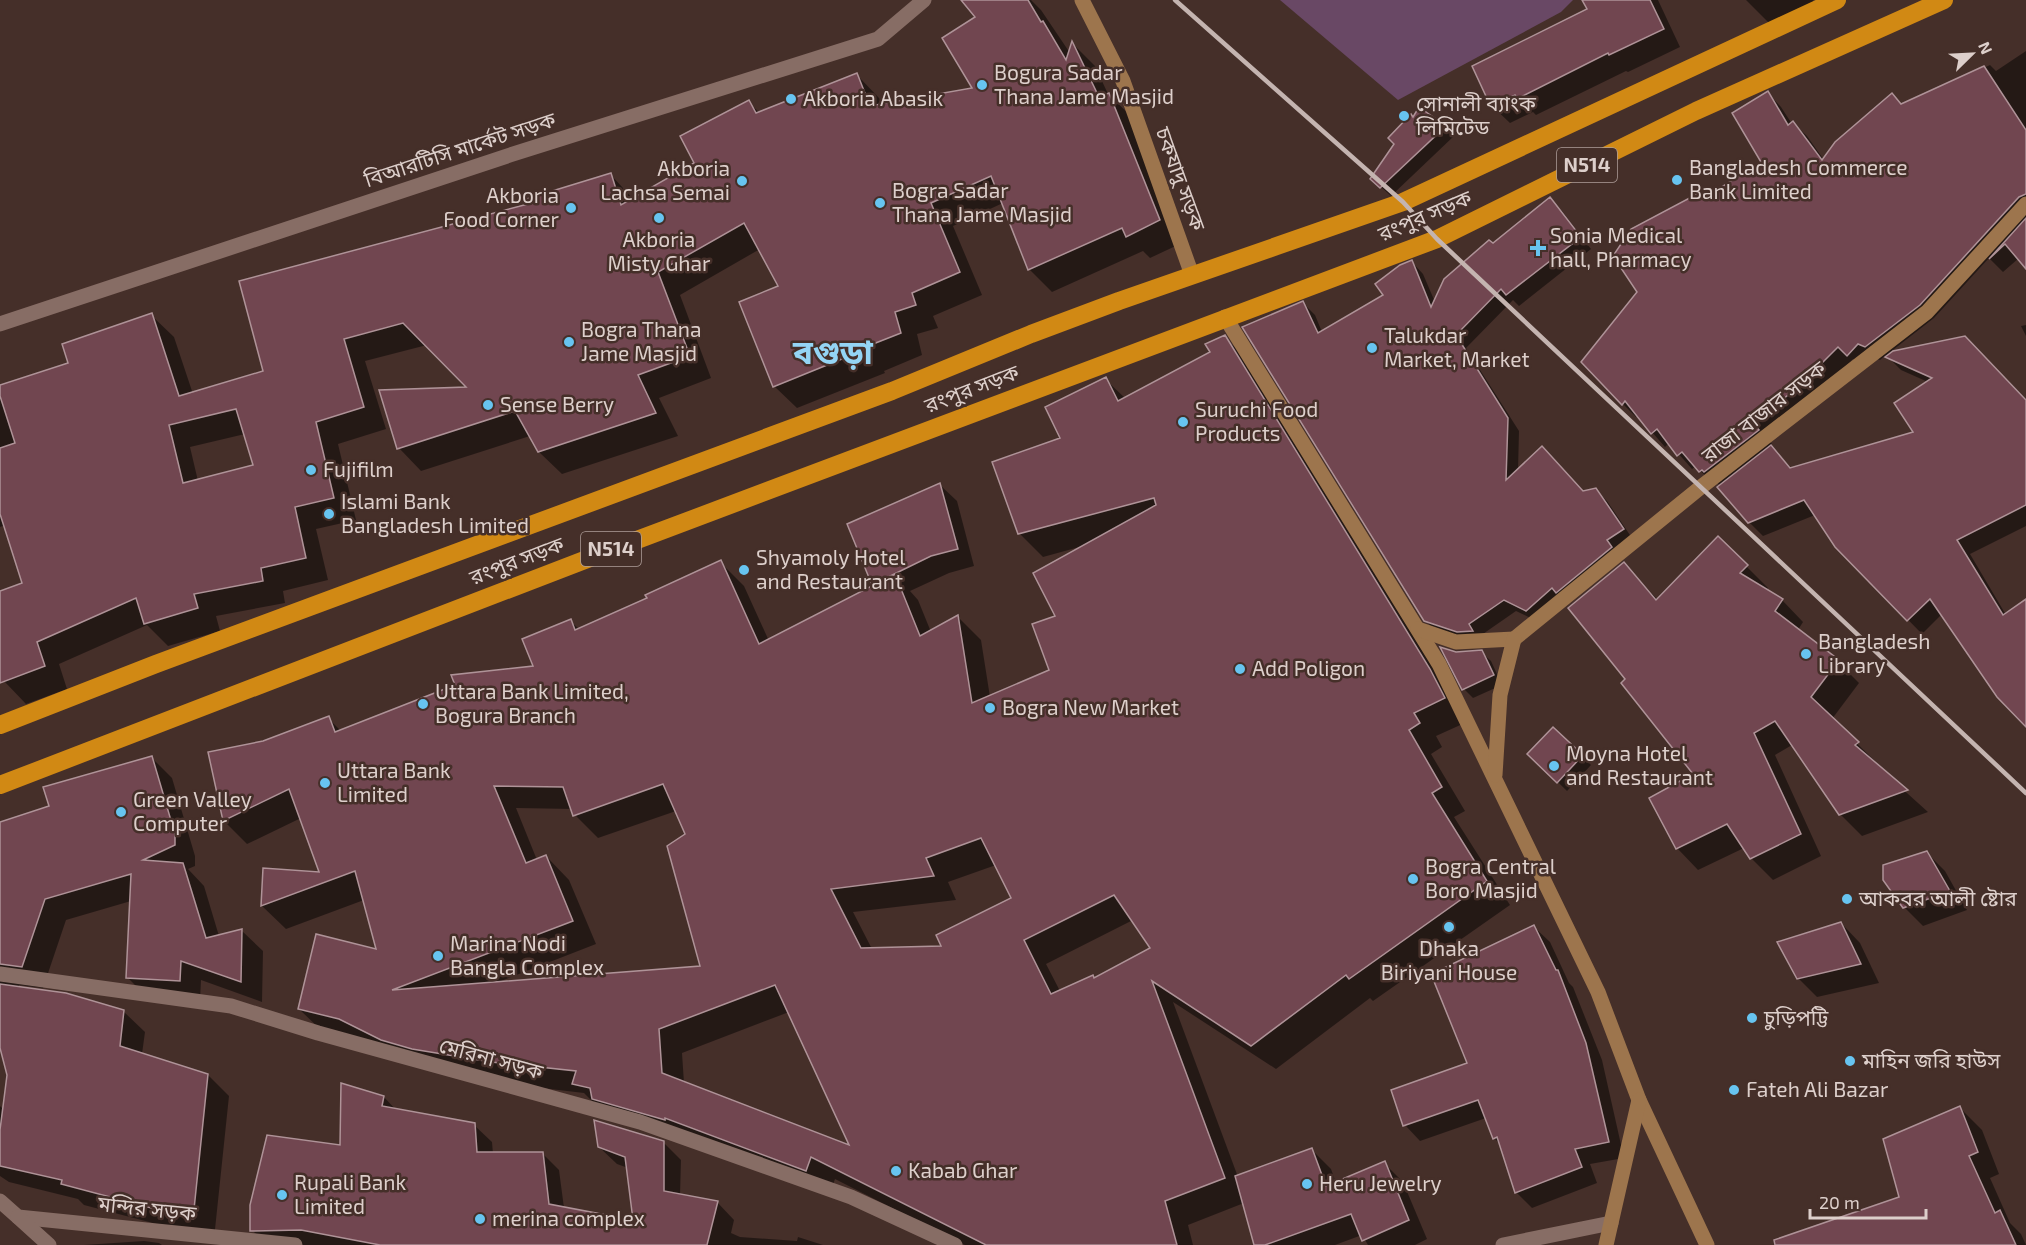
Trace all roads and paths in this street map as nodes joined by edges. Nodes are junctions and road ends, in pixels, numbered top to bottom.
1 (924, 0) edge
2 (1082, 0) edge
3 (1837, 0) edge
4 (1944, 0) edge
5 (2026, 204) edge
6 (1192, 275) junction
7 (1225, 317) junction
8 (0, 324) edge
9 (1419, 629) junction
10 (1514, 639) junction
11 (0, 725) edge
12 (1495, 778) junction
13 (0, 785) edge
14 (0, 974) edge
15 (1639, 1100) junction
16 (0, 1201) edge
17 (18, 1217) junction
18 (1611, 1223) junction
19 (49, 1245) edge
20 (296, 1245) edge
21 (955, 1245) edge
22 (1503, 1245) edge
23 (1606, 1245) edge
24 (1707, 1245) edge

1 - 8 street, বিআরটিসি মার্কেট সড়ক
2 - 6 street, চকযাদু সড়ক
3 - 6 highway, রংপুর সড়ক / N514
4 - 7 highway, রংপুর সড়ক / N514
5 - 10 street, রাজা বাজার সড়ক
6 - 11 highway, রংপুর সড়ক
7 - 9 street
7 - 13 highway, রংপুর সড়ক / N514
9 - 10 street
9 - 12 street
10 - 12 street
12 - 15 street
14 - 21 street, মেরিনা সড়ক
15 - 18 street
15 - 24 street
16 - 17 street
17 - 19 street
17 - 20 street, মন্দির সড়ক
18 - 22 street
18 - 23 street

